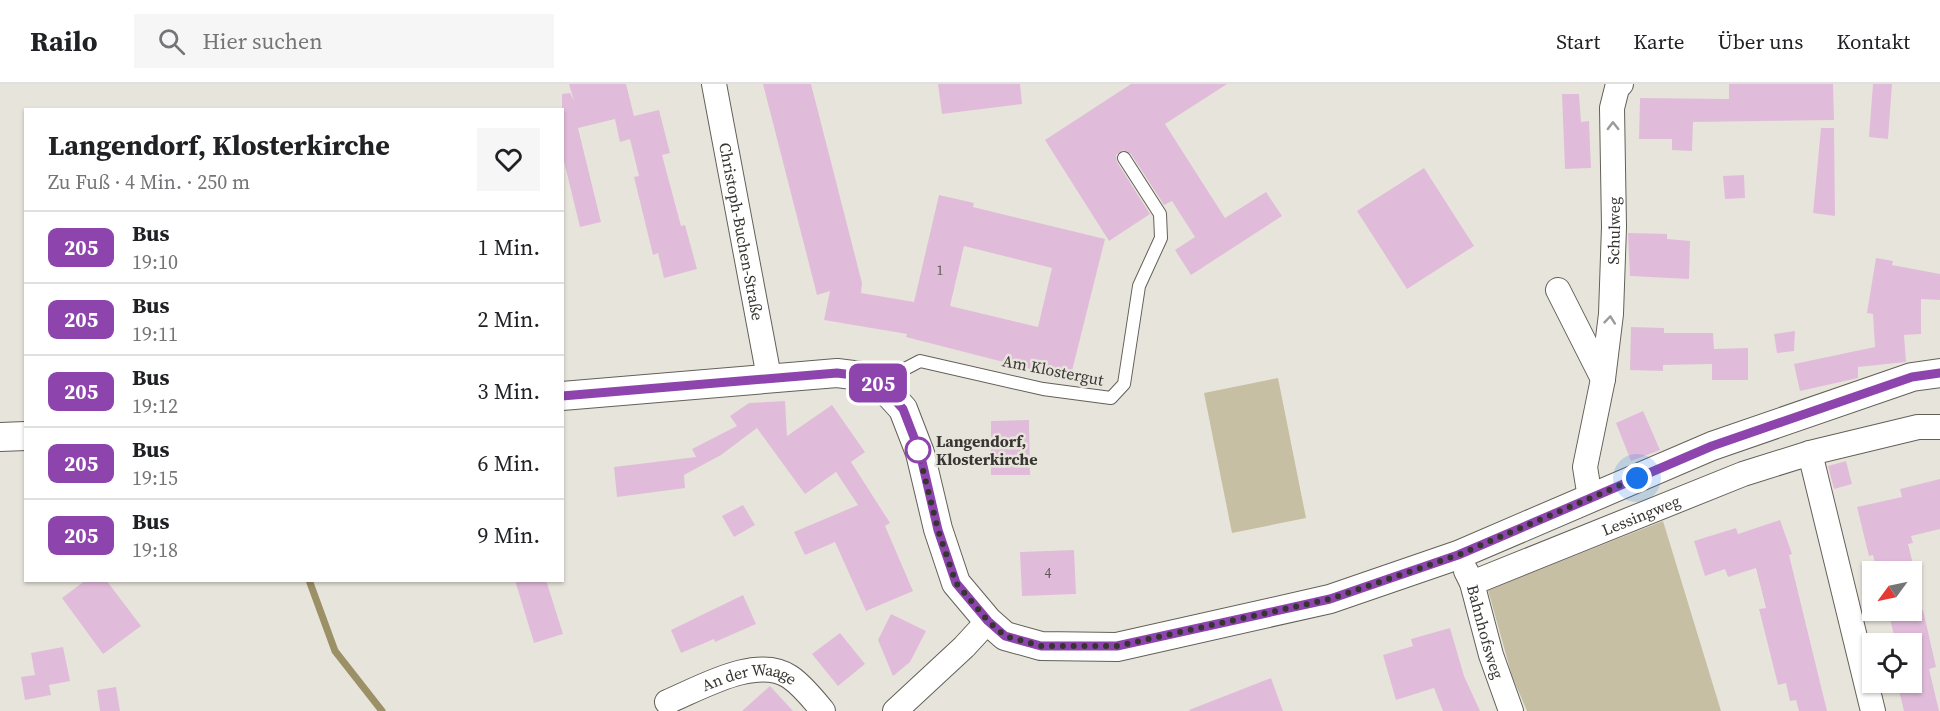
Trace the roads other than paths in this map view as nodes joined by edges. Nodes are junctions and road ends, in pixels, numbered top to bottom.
1 (714, 84) edge
2 (1621, 84) edge
3 (1124, 158) dead end
4 (1558, 290) dead end
5 (1940, 373) edge
6 (769, 377) junction
7 (1603, 379) junction
8 (883, 387) junction
9 (564, 396) edge
10 (1929, 427) edge
11 (24, 436) edge
12 (0, 437) edge
13 (1810, 453) junction
14 (1590, 498) junction
15 (1458, 555) junction
16 (1472, 583) junction
17 (988, 621) junction
18 (666, 702) dead end
19 (823, 711) edge
20 (895, 711) edge
21 (1511, 711) edge
22 (1873, 711) edge

1 - 6 street, Christoph-Buchen-Straße
7 -> 2 street, Schulweg
3 - 8 lane, Am Klostergut
4 - 7 street
5 - 14 street
6 - 8 street
6 - 9 street
7 - 14 street, Schulweg
8 - 17 street
10 - 13 street, Lessingweg
11 - 12 street
13 - 16 street, Lessingweg
13 - 22 street
14 - 15 street
15 - 16 street, Bahnhofsweg
15 - 17 street
16 - 21 street, Bahnhofsweg
17 - 20 street
18 - 19 street, An der Waage

